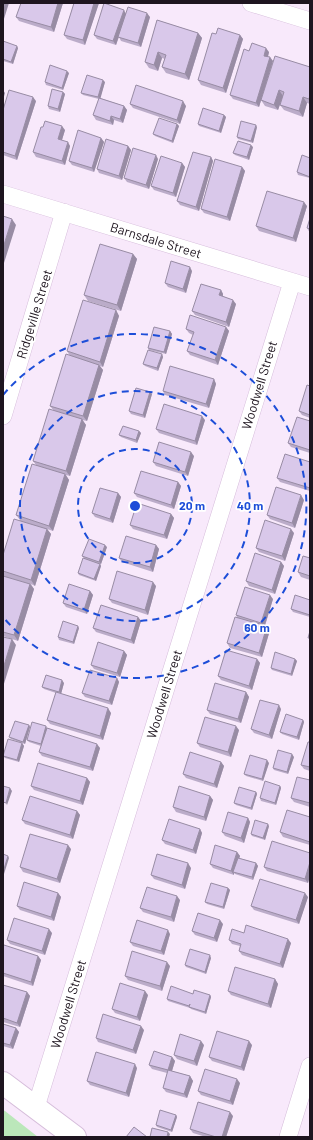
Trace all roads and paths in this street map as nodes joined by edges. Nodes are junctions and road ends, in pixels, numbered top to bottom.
1 (251, 3) edge
2 (310, 21) edge
3 (3, 194) edge
4 (64, 212) junction
5 (292, 282) junction
6 (310, 287) edge
7 (3, 416) edge
8 (310, 1066) edge
9 (3, 1083) edge
10 (36, 1107) junction
11 (75, 1137) edge
12 (288, 1137) edge

1 - 2 street
3 - 4 street, Barnsdale Street
4 - 5 street, Barnsdale Street
4 - 7 street, Ridgeville Street
5 - 6 street, Barnsdale Street
5 - 10 street, Woodwell Street
8 - 12 street
9 - 10 street
10 - 11 street

